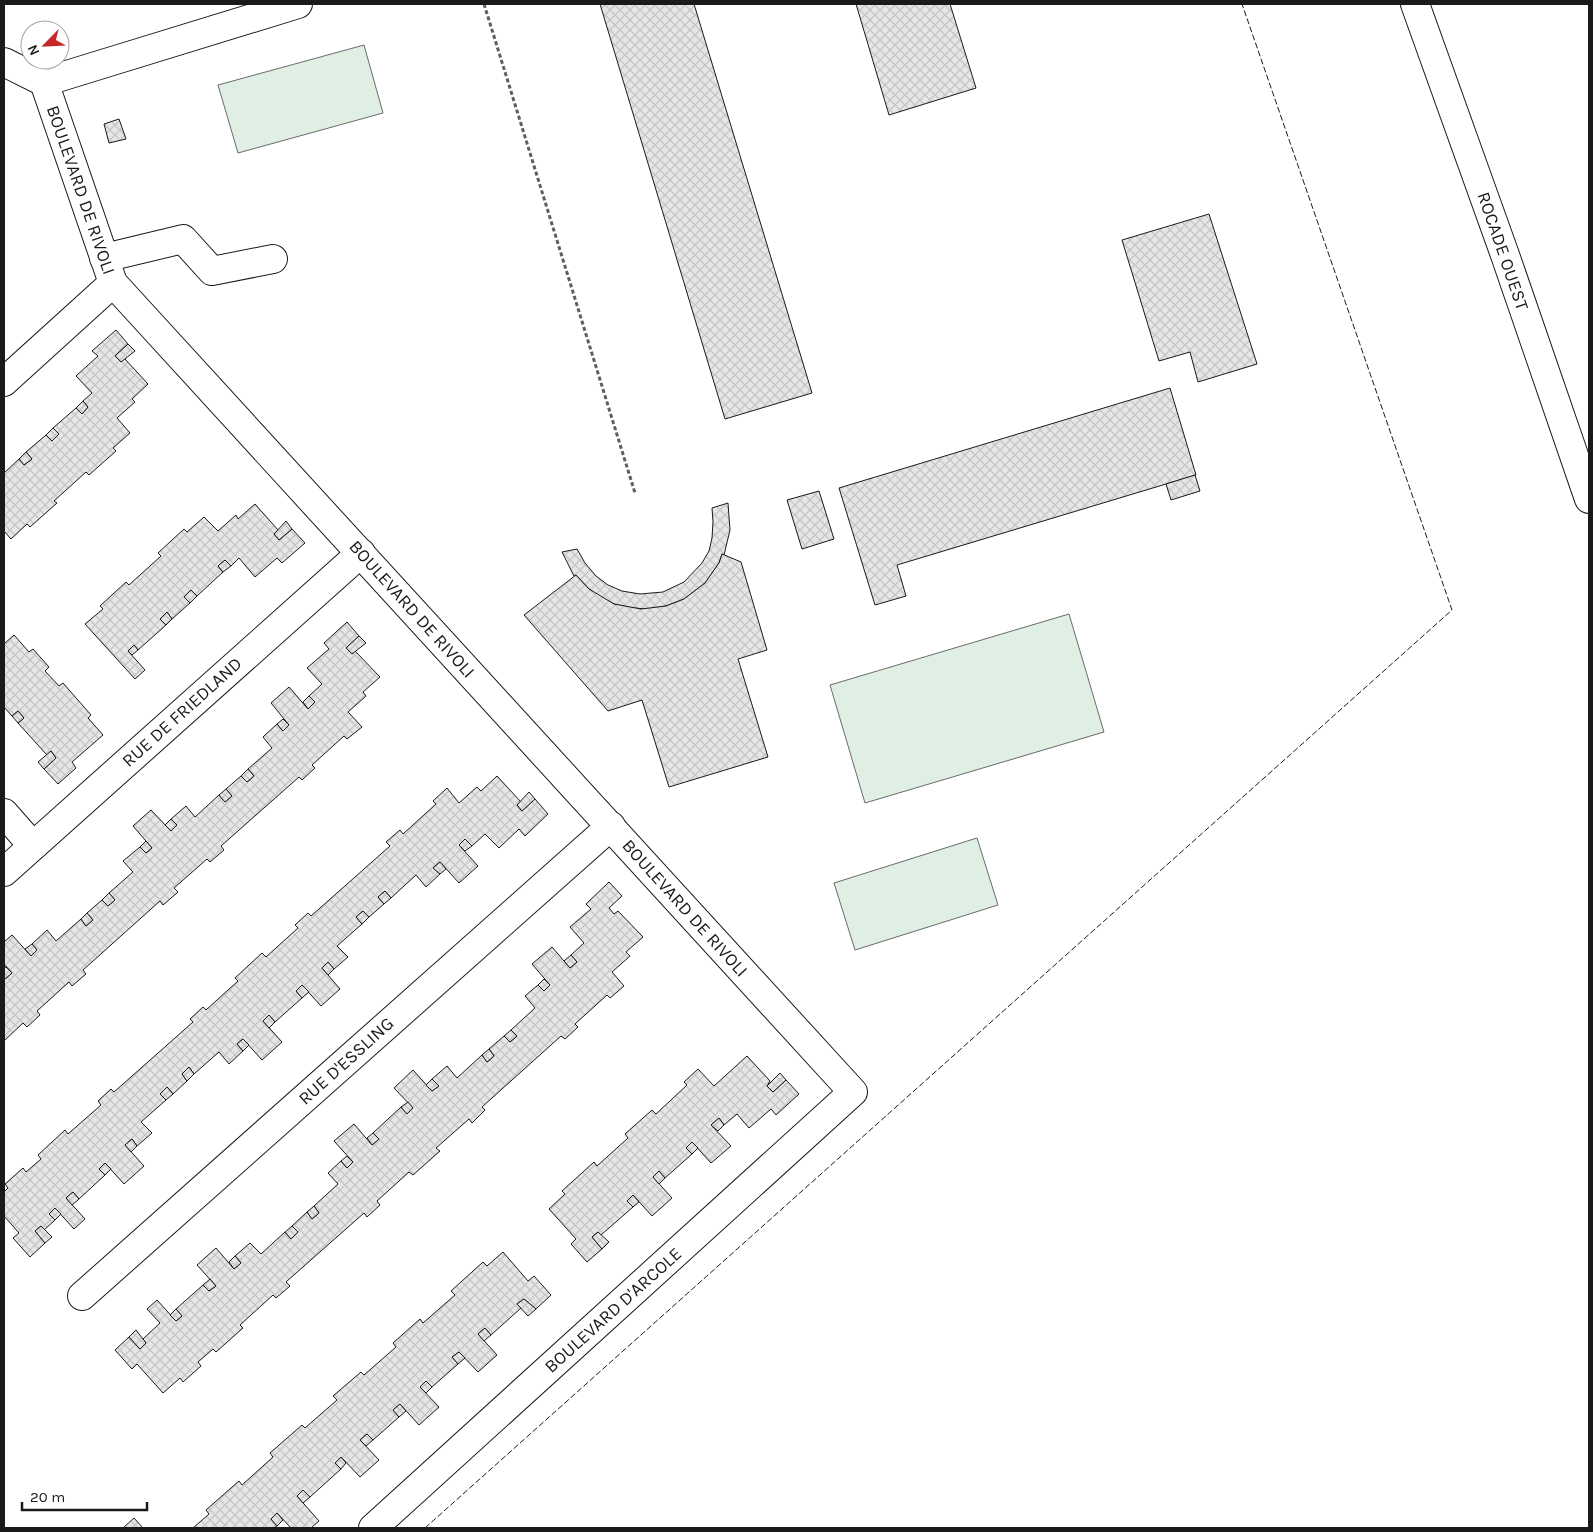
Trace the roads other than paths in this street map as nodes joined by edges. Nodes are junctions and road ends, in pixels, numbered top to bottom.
1 (294, 4) edge
2 (1415, 4) edge
3 (4, 62) edge
4 (44, 82) junction
5 (104, 258) junction
6 (273, 259) dead end
7 (113, 283) junction
8 (4, 382) edge
9 (1589, 499) edge
10 (361, 553) junction
11 (4, 813) edge
12 (610, 826) junction
13 (33, 846) junction
14 (4, 872) edge
15 (853, 1092) joint
16 (82, 1296) dead end
17 (373, 1528) edge

1 - 4 street
2 - 9 street, ROCADE OUEST
3 - 4 street
4 - 5 street, BOULEVARD DE RIVOLI
5 - 6 street
5 - 7 street, BOULEVARD DE RIVOLI
7 - 8 street
7 - 10 street, BOULEVARD DE RIVOLI
10 - 12 street, BOULEVARD DE RIVOLI
10 - 13 street, RUE DE FRIEDLAND
11 - 13 street
12 - 15 street, BOULEVARD DE RIVOLI
12 - 16 street, RUE D'ESSLING
13 - 14 street, RUE DE FRIEDLAND
15 - 17 street, BOULEVARD D'ARCOLE

